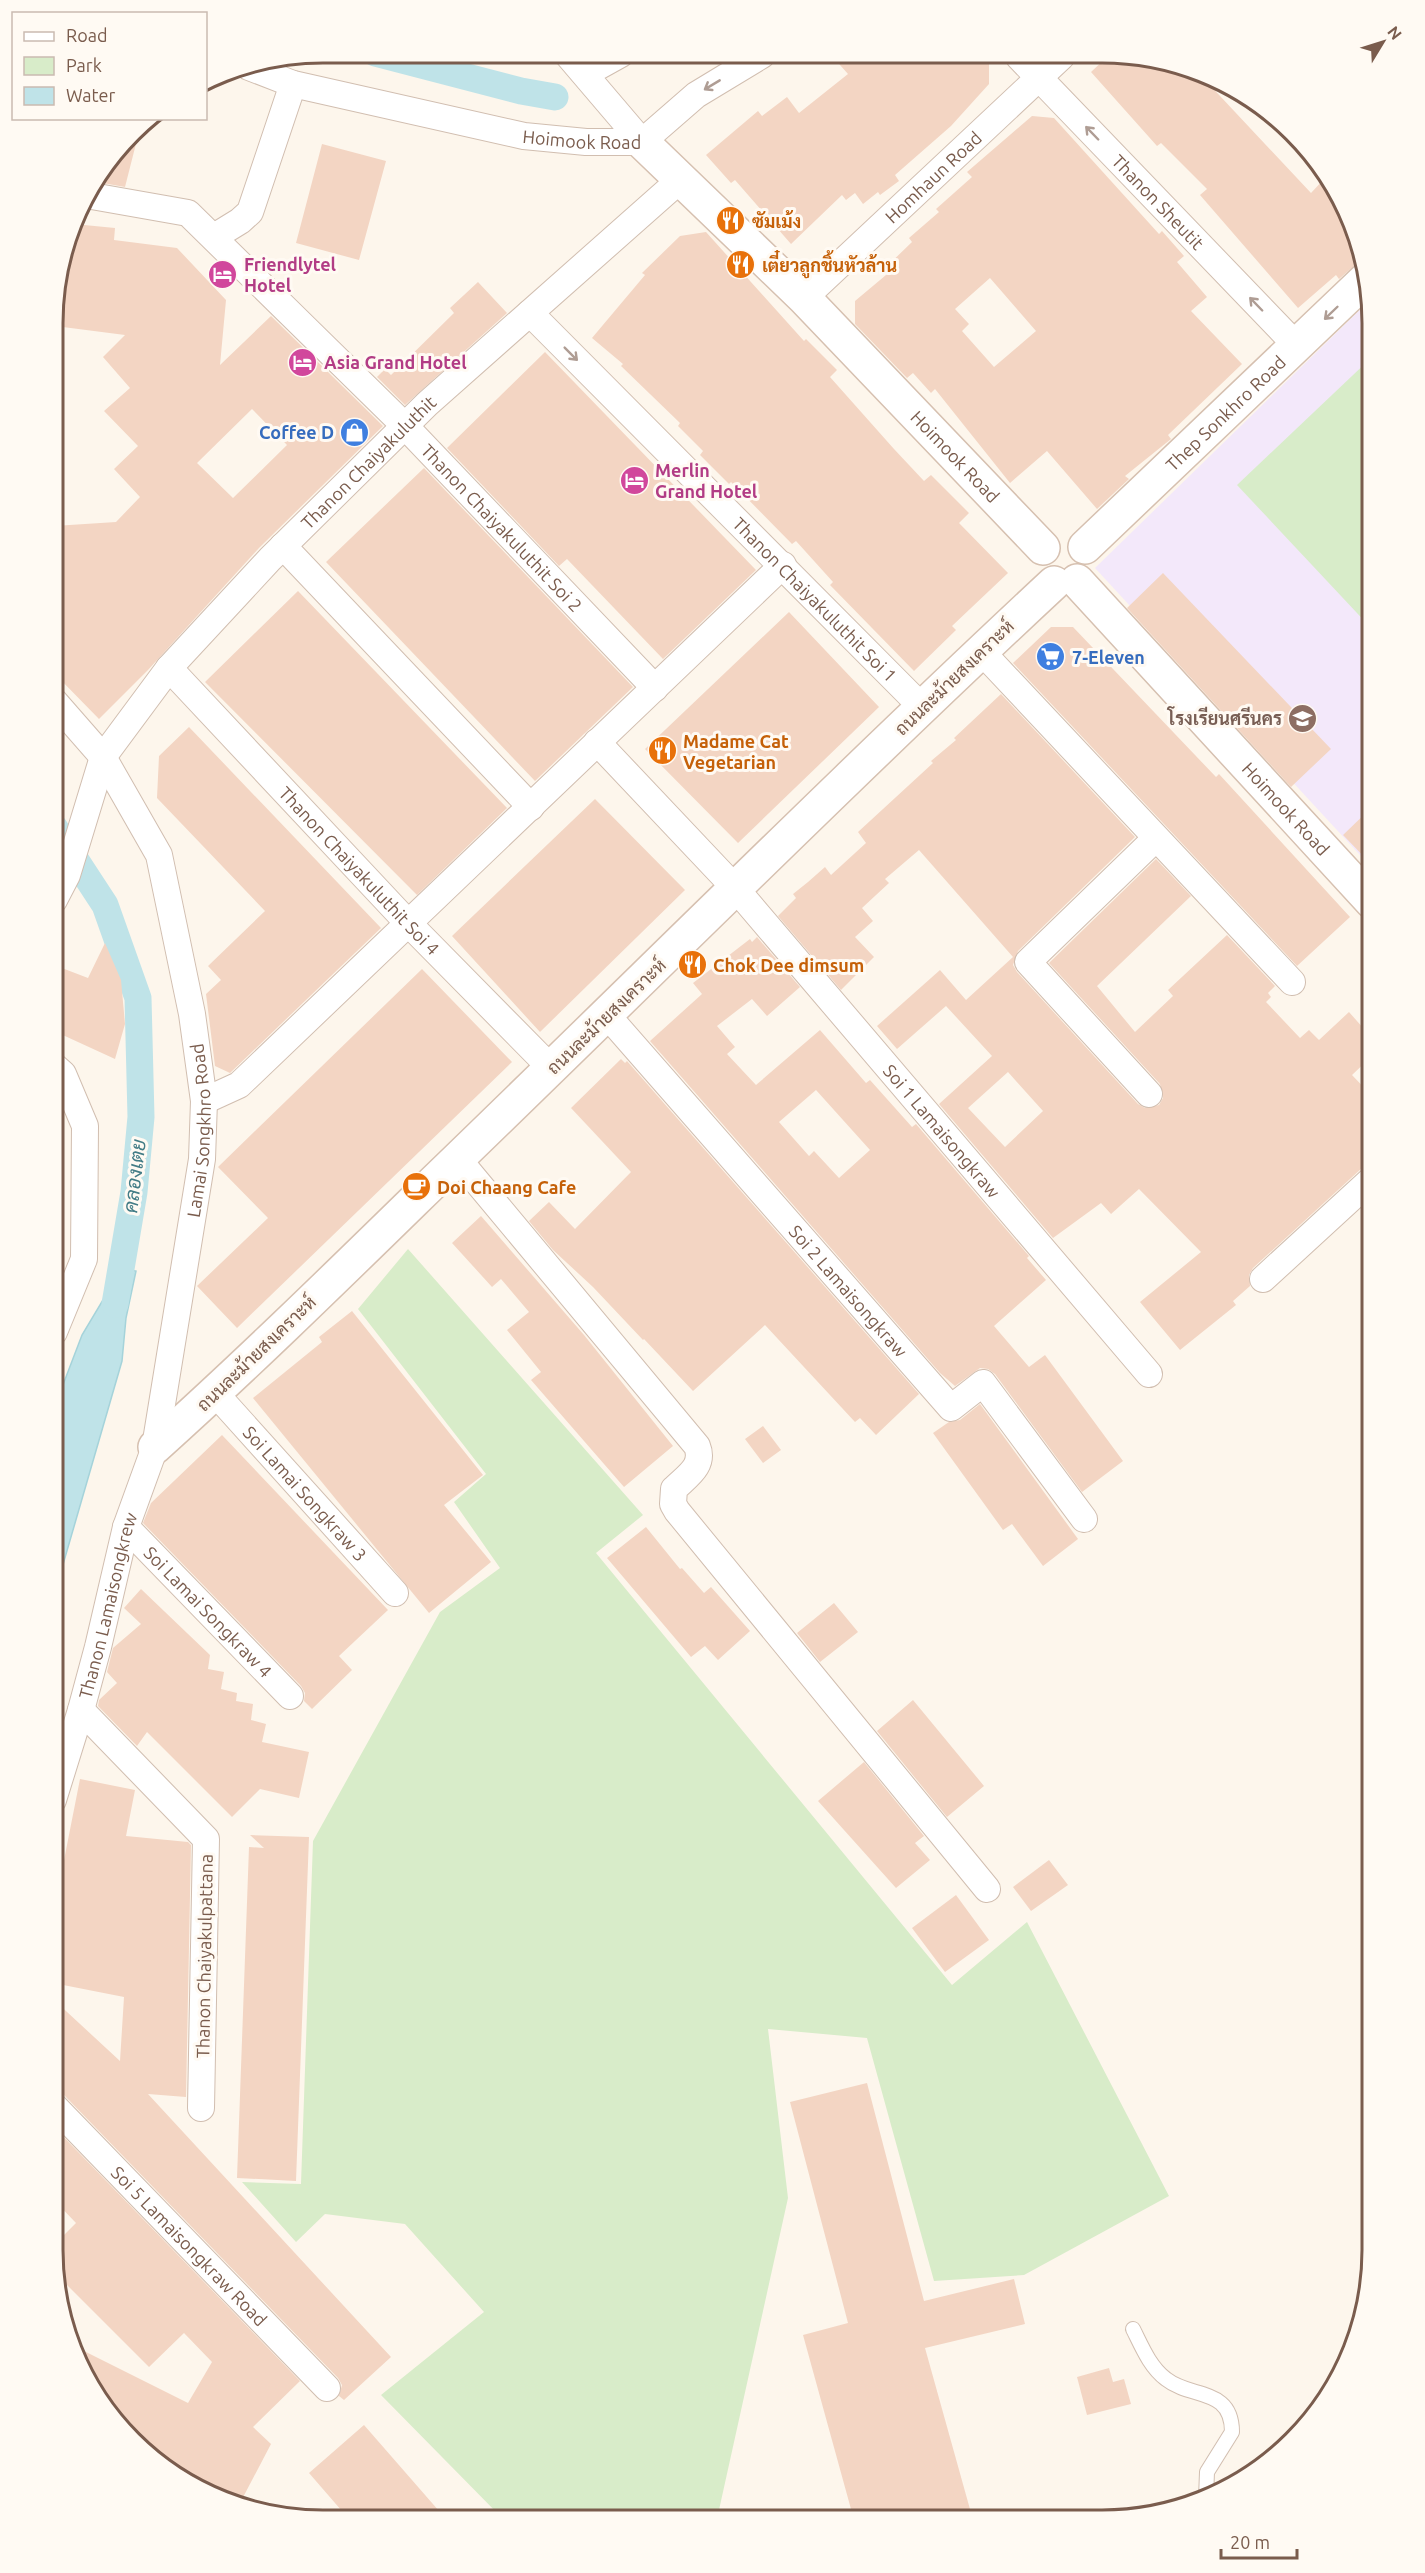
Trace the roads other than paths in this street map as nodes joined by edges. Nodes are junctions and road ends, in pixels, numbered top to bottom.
1 (575, 63) edge
2 (608, 63) edge
3 (749, 63) edge
4 (1024, 63) edge
5 (1054, 63) edge
6 (260, 71) edge
7 (588, 77) junction
8 (1038, 78) junction
9 (293, 84) junction
10 (635, 134) junction
11 (681, 179) junction
12 (96, 197) edge
13 (214, 237) junction
14 (1359, 285) edge
15 (804, 298) junction
16 (530, 313) junction
17 (1297, 346) junction
18 (405, 426) junction
19 (283, 546) junction
20 (1085, 547) junction
21 (1043, 548) junction
22 (783, 565) junction
23 (1065, 582) junction
24 (981, 651) junction
25 (169, 668) junction
26 (656, 688) junction
27 (922, 707) junction
28 (63, 711) edge
29 (597, 742) junction
30 (103, 757) junction
31 (531, 807) junction
32 (1155, 838) junction
33 (63, 883) edge
34 (736, 889) junction
35 (1362, 892) edge
36 (409, 924) junction
37 (1292, 982) dead end
38 (606, 1014) junction
39 (551, 1068) junction
40 (63, 1074) edge
41 (1149, 1094) dead end
42 (204, 1101) junction
43 (458, 1159) junction
44 (1362, 1188) edge
45 (1263, 1279) dead end
46 (63, 1310) edge
47 (1149, 1374) dead end
48 (215, 1393) junction
49 (155, 1447) junction
50 (1084, 1519) dead end
51 (126, 1527) junction
52 (396, 1593) dead end
53 (290, 1696) dead end
54 (81, 1710) junction
55 (63, 1768) edge
56 (987, 1889) dead end
57 (201, 2108) dead end
58 (63, 2115) edge
59 (1133, 2329) dead end
60 (327, 2388) dead end
61 (1205, 2489) edge

1 - 7 street
2 - 7 street
3 -> 10 street
4 - 8 street, Thanon Sheutit
5 - 8 street, Homhaun Road
6 - 9 street, Hoimook Road
7 - 10 street
8 - 15 street, Homhaun Road
17 -> 8 street, Thanon Sheutit
9 - 10 street, Hoimook Road
9 - 13 street
10 - 11 street, Hoimook Road
11 - 15 street, Hoimook Road
11 - 16 street, Thanon Chaiyakuluthit
12 - 13 street, Thanon Chaiyakuluthit Soi 2
13 - 18 street, Thanon Chaiyakuluthit Soi 2
14 -> 17 street, Thep Sonkhro Road
15 - 21 street, Hoimook Road
16 - 18 street, Thanon Chaiyakuluthit
16 -> 22 street, Thanon Chaiyakuluthit Soi 1
17 - 20 street, Thep Sonkhro Road
18 - 19 street, Thanon Chaiyakuluthit
18 - 26 street, Thanon Chaiyakuluthit Soi 2
19 - 25 street, Thanon Chaiyakuluthit
19 - 31 street
20 - 21 street
20 - 23 street
21 - 23 street
22 - 26 street
22 - 27 street, Thanon Chaiyakuluthit Soi 1
23 - 24 street, ถนนละม้ายสงเคราะห์
23 - 35 street, Hoimook Road
24 - 27 street, ถนนละม้ายสงเคราะห์
24 - 32 street
25 - 30 street, Thanon Chaiyakuluthit
25 - 36 street, Thanon Chaiyakuluthit Soi 4
26 - 29 street
27 - 34 street, ถนนละม้ายสงเคราะห์
28 - 30 street
29 - 31 street
29 - 34 street, Soi 1 Lamaisongkraw
30 - 33 street, Thanon Chaiyakuluthit
30 - 42 street, Lamai Songkhro Road
31 - 36 street
32 - 37 street
32 - 41 street
34 - 38 street, ถนนละม้ายสงเคราะห์
34 - 47 street, Soi 1 Lamaisongkraw
36 - 39 street, Thanon Chaiyakuluthit Soi 4
36 - 42 street
38 - 39 street, ถนนละม้ายสงเคราะห์
38 - 50 street, Soi 2 Lamaisongkraw
39 - 43 street, ถนนละม้ายสงเคราะห์
40 - 46 street
42 - 49 street, Lamai Songkhro Road
43 - 48 street, ถนนละม้ายสงเคราะห์
43 - 56 street
44 - 45 street
48 - 49 street, ถนนละม้ายสงเคราะห์
48 - 52 street, Soi Lamai Songkraw 3
49 - 51 street, Thanon Lamaisongkrew
51 - 53 street, Soi Lamai Songkraw 4
51 - 54 street, Thanon Lamaisongkrew
54 - 55 street, Thanon Lamaisongkrew
54 - 57 street, Thanon Chaiyakulpattana
58 - 60 street, Soi 5 Lamaisongkraw Road
59 - 61 lane

